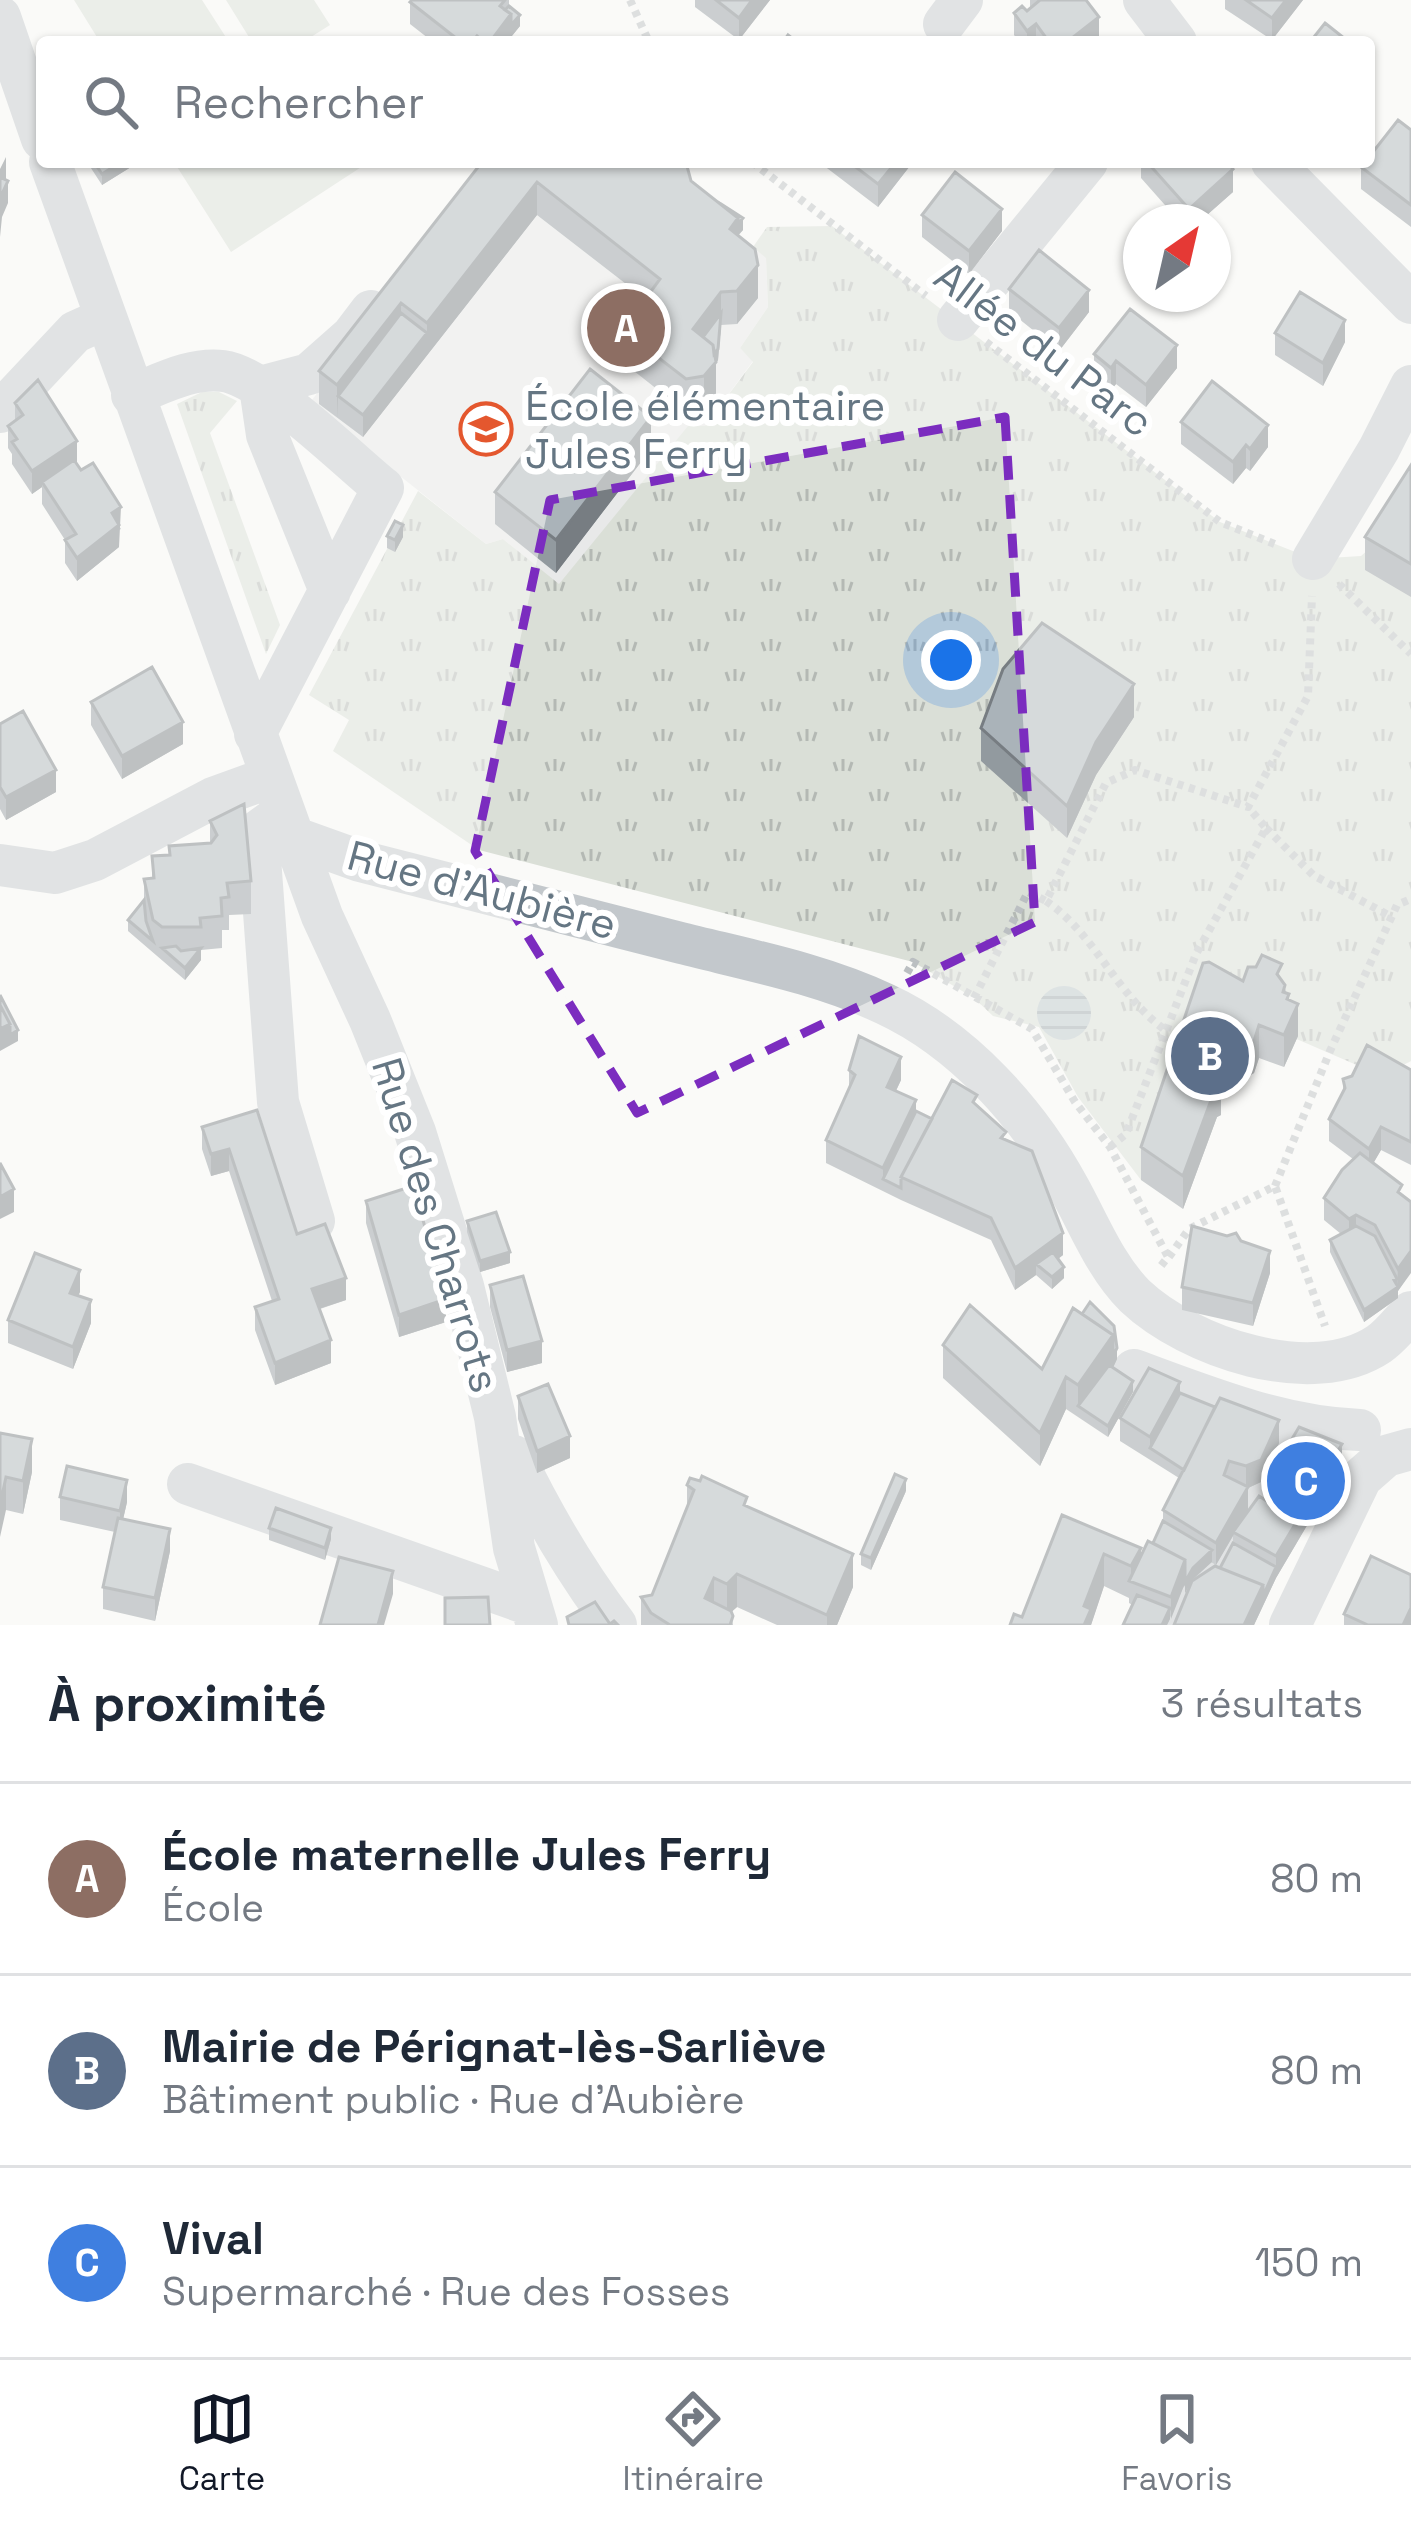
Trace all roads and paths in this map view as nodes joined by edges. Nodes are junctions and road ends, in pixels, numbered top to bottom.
1 (630, 0) edge
2 (1144, 0) edge
3 (646, 36) edge
4 (1171, 36) edge
5 (4, 46) edge
6 (36, 124) edge
7 (52, 168) edge
8 (760, 168) edge
9 (1082, 168) edge
10 (1279, 168) edge
11 (395, 279) edge
12 (1411, 303) edge
13 (104, 319) junction
14 (958, 320) junction
15 (1411, 386) edge
16 (260, 387) junction
17 (132, 395) junction
18 (0, 412) edge
19 (1313, 559) junction
20 (330, 591) junction
21 (1411, 654) edge
22 (255, 734) junction
23 (1248, 807) junction
24 (283, 808) junction
25 (1265, 828) junction
26 (0, 865) edge
27 (1411, 899) edge
28 (1046, 901) junction
29 (1392, 917) junction
30 (974, 998) dead end
31 (1164, 1029) junction
32 (1110, 1147) dead end
33 (1275, 1186) junction
34 (314, 1221) dead end
35 (1168, 1257) dead end
36 (1316, 1303) dead end
37 (1411, 1312) edge
38 (1339, 1361) junction
39 (1134, 1370) dead end
40 (495, 1417) junction
41 (1304, 1424) junction
42 (1377, 1454) edge
43 (188, 1484) dead end
44 (534, 1615) edge
45 (616, 1625) edge
46 (1176, 1625) edge
47 (1290, 1625) edge

1 - 3 path
2 - 4 street
5 - 6 street
7 - 13 street
8 - 14 path, Allée du Parc
9 - 14 street
10 - 12 street
11 - 16 street
13 - 17 street
13 - 18 street
14 - 19 path, Allée du Parc
15 - 19 street
16 - 17 street
16 - 20 street
16 - 20 street
17 - 22 street
19 - 21 path
19 - 23 path
20 - 22 street
22 - 24 street
23 - 25 path
23 - 28 path
24 - 26 street
24 - 34 street
24 - 38 street, Rue d'Aubière
24 - 40 street, Rue des Charrots
25 - 29 path
25 - 31 path
27 - 29 path
28 - 30 path
28 - 31 path
29 - 33 path
31 - 32 path
33 - 35 path
33 - 36 path
37 - 38 street
38 - 42 street
39 - 41 street
40 - 44 street, Rue des Charrots
40 - 45 street
41 - 42 street
41 - 46 street
42 - 47 street
43 - 44 street

